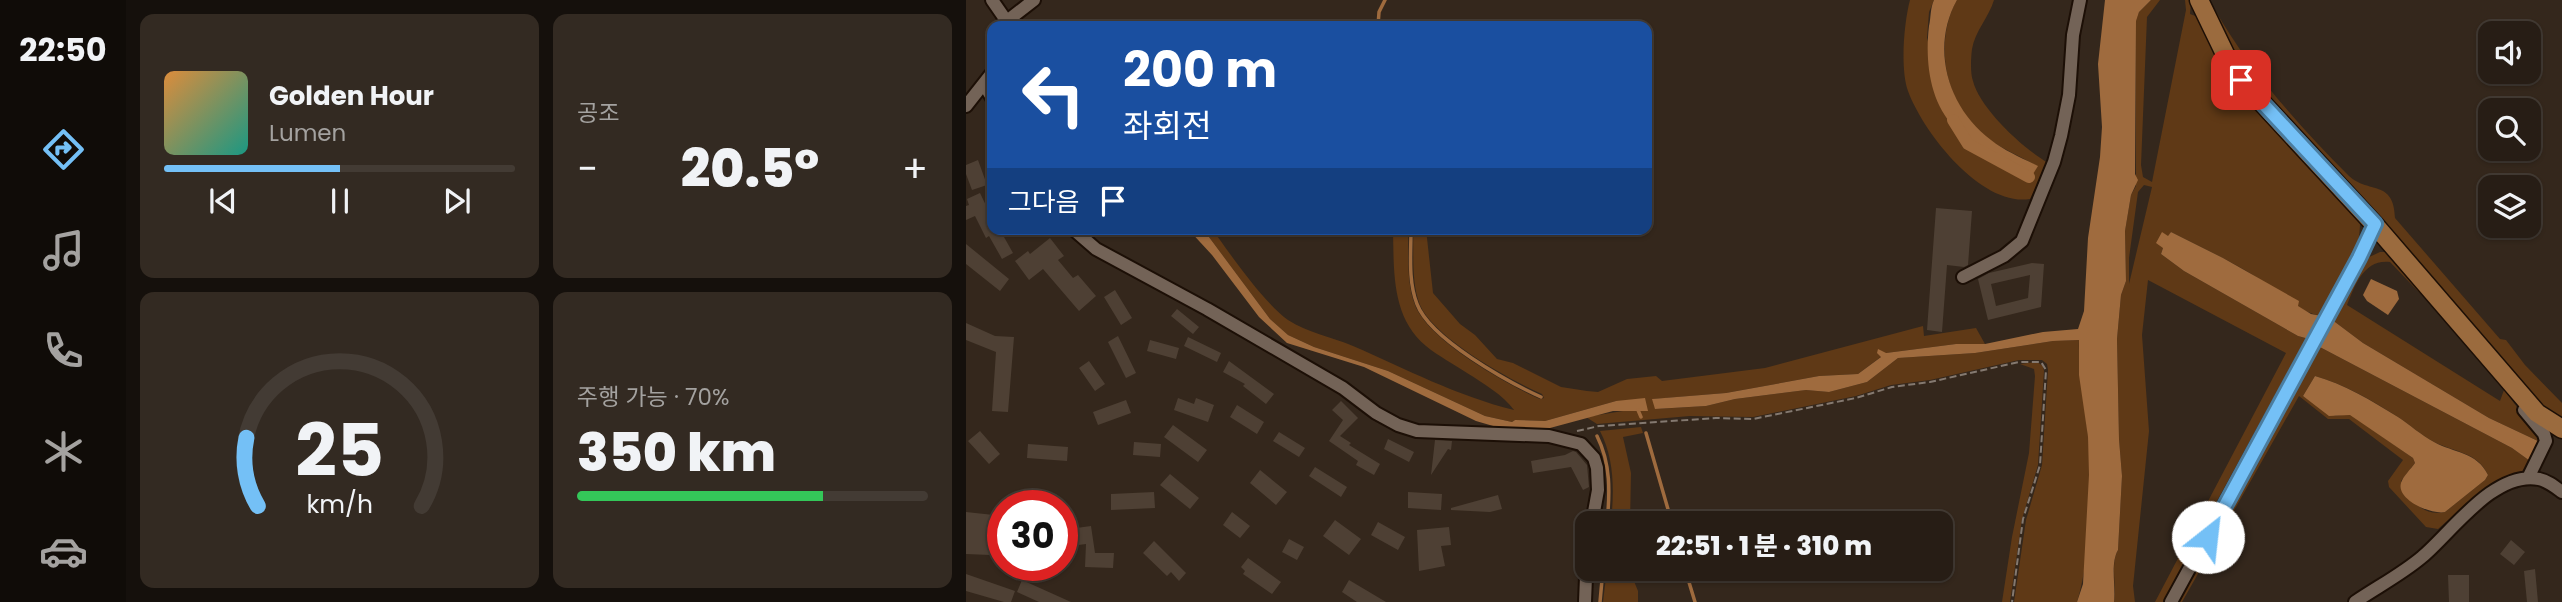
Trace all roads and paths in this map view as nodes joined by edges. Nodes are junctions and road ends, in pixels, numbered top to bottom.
1 (992, 0) edge
2 (1034, 0) edge
3 (2080, 0) edge
4 (2199, 0) edge
5 (1007, 21) edge
6 (1012, 21) edge
7 (987, 80) edge
8 (984, 84) junction
9 (987, 89) edge
10 (966, 106) edge
11 (2375, 224) junction
12 (1080, 235) edge
13 (1962, 277) dead end
14 (2509, 382) junction
15 (2562, 429) edge
16 (1574, 431) dead end
17 (2528, 478) junction
18 (2562, 492) edge
19 (1594, 511) edge
20 (1586, 581) edge
21 (1585, 602) edge
22 (2012, 602) edge
23 (2171, 602) edge
24 (2355, 602) edge

1 - 5 street
2 - 6 street
3 - 13 street
4 - 11 main road
7 - 8 street
8 - 9 street
8 - 10 street
11 - 14 main road
11 - 23 street
12 - 19 street
14 - 15 main road
14 - 17 street
16 - 22 path
17 - 18 street
17 - 24 street
20 - 21 street

